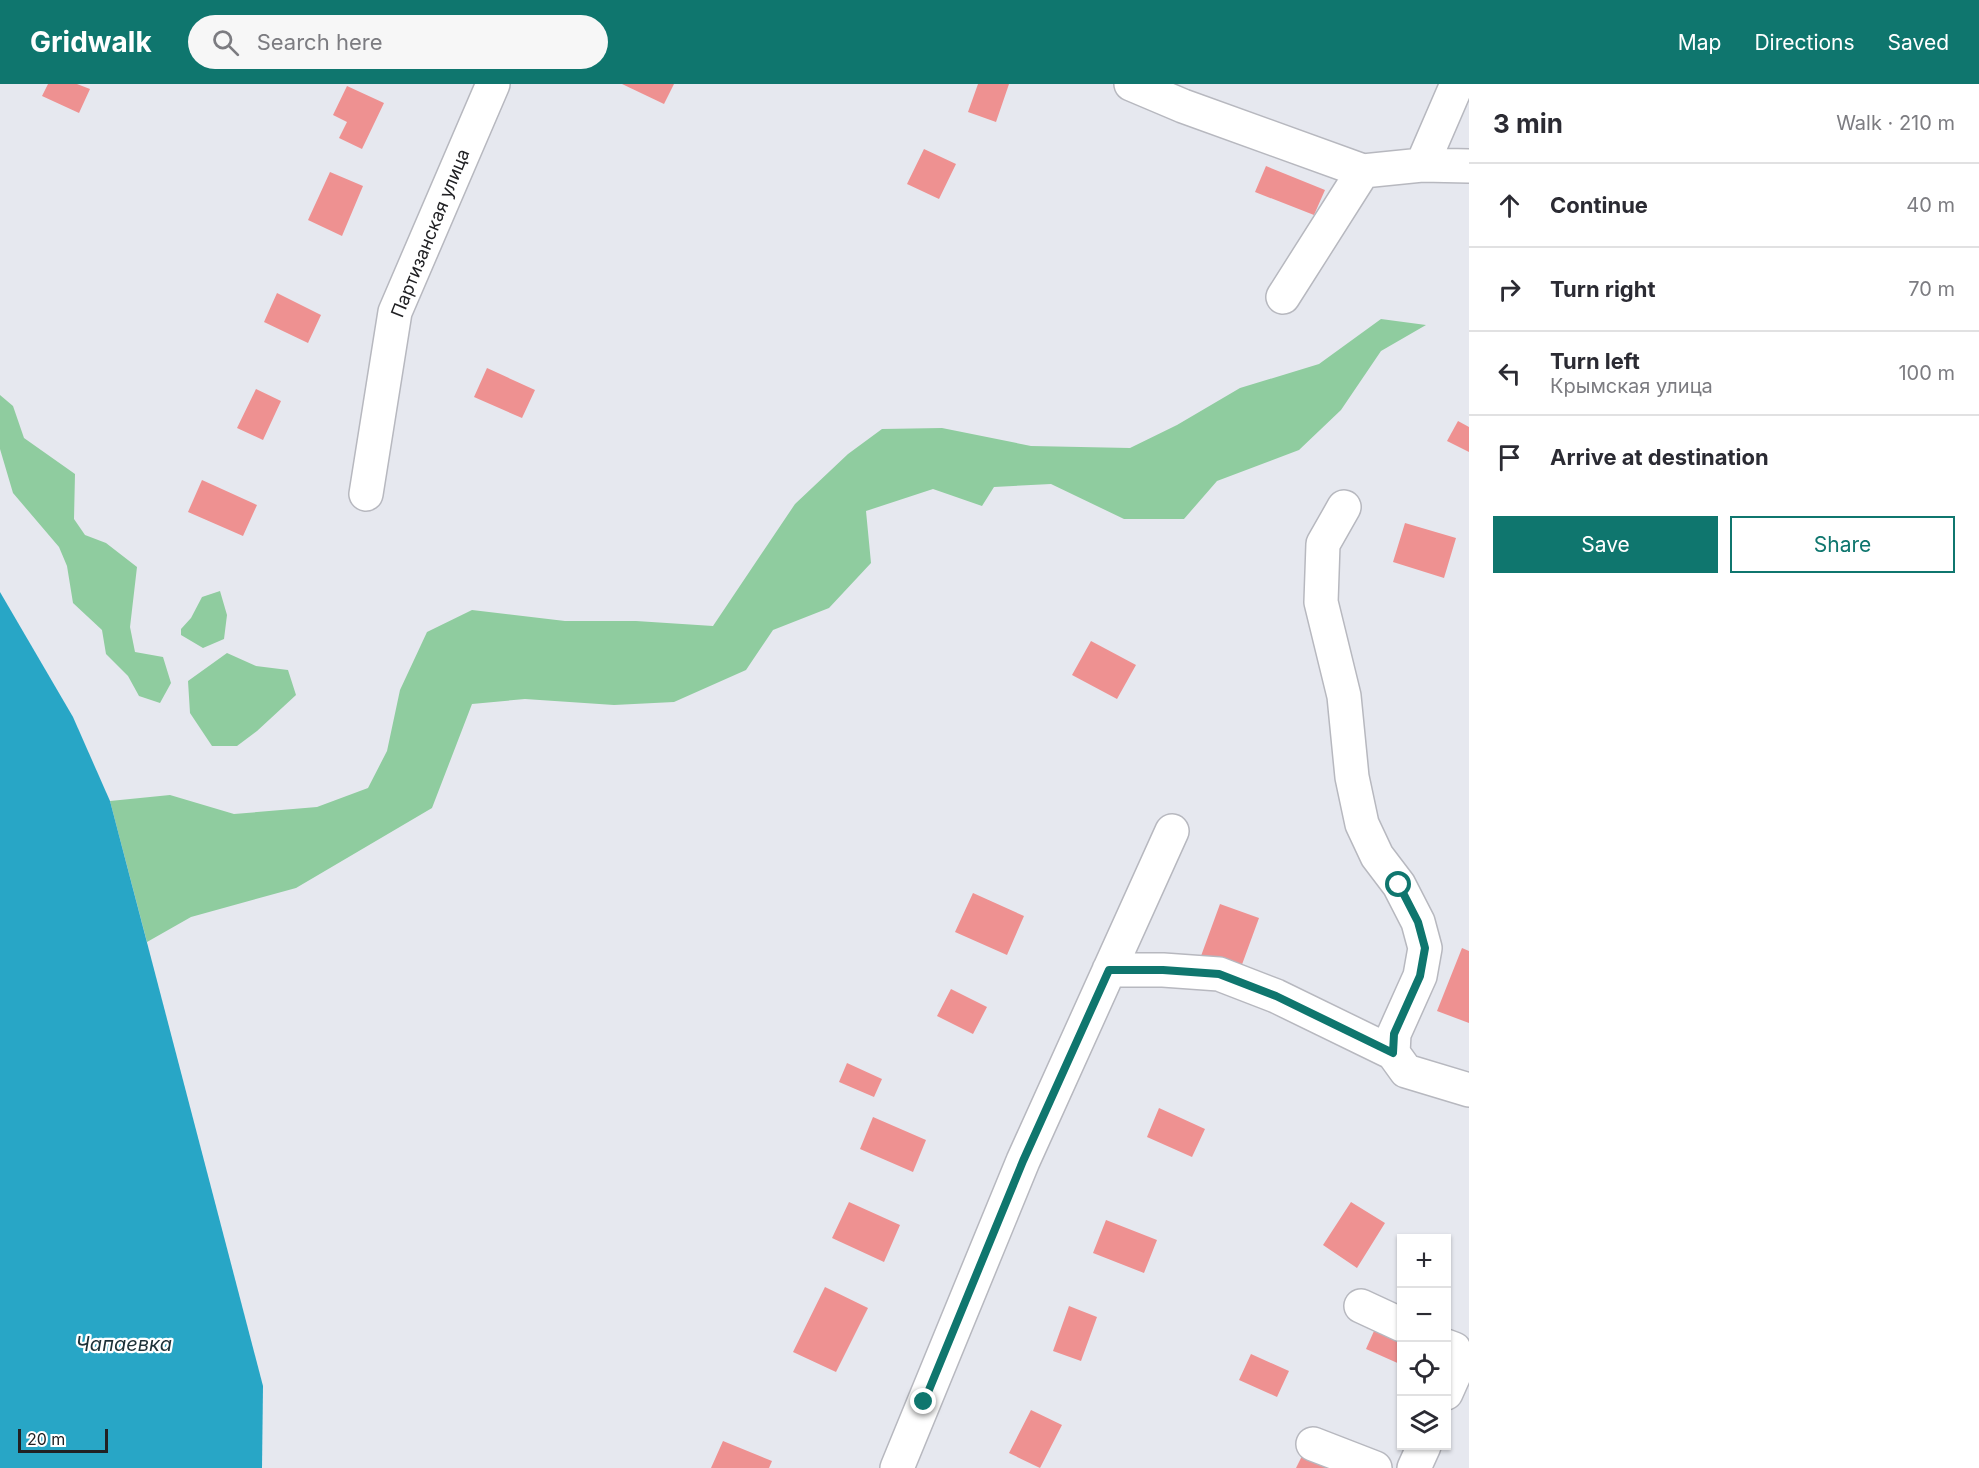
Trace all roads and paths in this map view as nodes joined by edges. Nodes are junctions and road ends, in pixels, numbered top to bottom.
1 (493, 84) edge
2 (1131, 84) edge
3 (1457, 84) edge
4 (1422, 165) junction
5 (1469, 166) edge
6 (1363, 171) junction
7 (1283, 297) dead end
8 (366, 494) dead end
9 (1344, 507) dead end
10 (1172, 831) dead end
11 (1109, 970) junction
12 (1393, 1053) junction
13 (1469, 1090) edge
14 (1361, 1306) dead end
15 (1397, 1323) edge
16 (1451, 1348) edge
17 (1451, 1382) edge
18 (1313, 1444) dead end
19 (1422, 1450) edge
20 (897, 1468) edge
21 (1376, 1468) edge
22 (1414, 1468) edge

1 - 8 street, Партизанская улица
2 - 6 street
3 - 4 street
4 - 5 street
4 - 6 street
6 - 7 street
9 - 12 street
10 - 11 street
11 - 12 street
11 - 20 street
12 - 13 street
14 - 15 street
16 - 17 street
18 - 21 street
19 - 22 street

